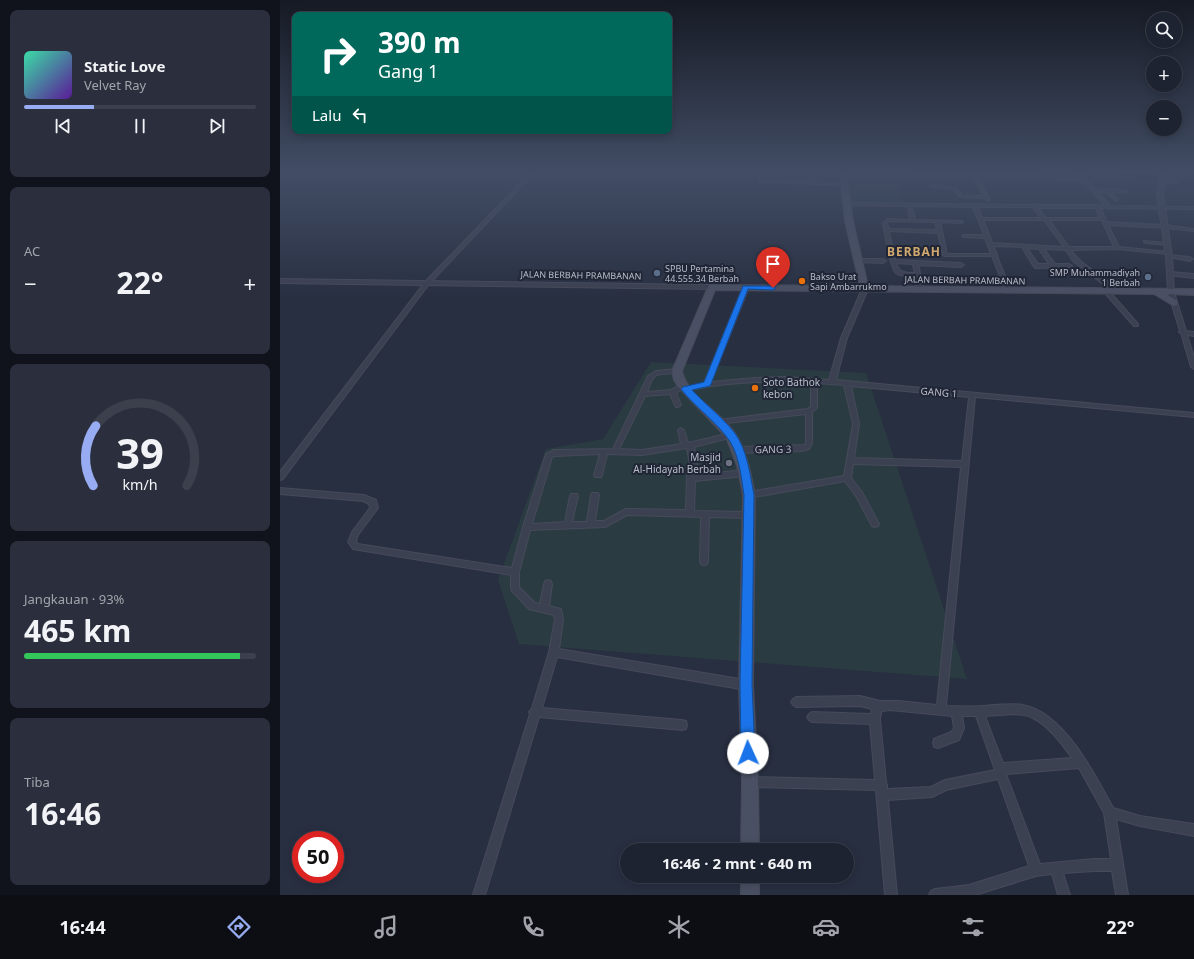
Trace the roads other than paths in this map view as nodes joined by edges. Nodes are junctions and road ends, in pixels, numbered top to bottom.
1 (492, 215) edge
2 (848, 215) edge
3 (912, 215) edge
4 (979, 215) edge
5 (1042, 215) edge
6 (1102, 215) edge
7 (1163, 215) edge
8 (981, 219) junction
9 (1046, 220) junction
10 (913, 221) junction
11 (937, 221) junction
12 (1105, 221) junction
13 (961, 222) dead end
14 (1165, 226) junction
15 (887, 230) junction
16 (1194, 230) edge
17 (940, 232) junction
18 (964, 236) dead end
19 (988, 237) junction
20 (1146, 242) dead end
21 (991, 244) junction
22 (1168, 244) junction
23 (1023, 246) junction
24 (1041, 248) junction
25 (1117, 248) junction
26 (1066, 249) junction
27 (945, 255) junction
28 (995, 255) junction
29 (1169, 255) junction
30 (1190, 259) dead end
31 (859, 261) junction
32 (882, 261) dead end
33 (893, 261) junction
34 (916, 262) junction
35 (947, 263) junction
36 (961, 265) dead end
37 (1053, 266) junction
38 (1069, 266) dead end
39 (1171, 274) junction
40 (863, 275) junction
41 (918, 275) junction
42 (1194, 276) edge
43 (280, 281) edge
44 (427, 283) junction
45 (712, 287) junction
46 (746, 287) junction
47 (848, 288) junction
48 (865, 289) junction
49 (920, 290) junction
50 (1008, 291) junction
51 (1111, 291) junction
52 (1155, 291) junction
53 (1171, 292) junction
54 (1194, 292) edge
55 (1174, 303) junction
56 (1136, 325) dead end
57 (1182, 332) junction
58 (1194, 334) edge
59 (1194, 367) edge
60 (678, 371) junction
61 (814, 381) junction
62 (832, 382) junction
63 (707, 384) junction
64 (847, 384) junction
65 (680, 389) junction
66 (643, 394) junction
67 (972, 395) junction
68 (678, 405) dead end
69 (809, 411) junction
70 (1194, 415) edge
71 (719, 422) junction
72 (681, 430) dead end
73 (731, 435) junction
74 (688, 446) junction
75 (738, 450) junction
76 (615, 451) junction
77 (604, 452) junction
78 (851, 461) junction
79 (963, 464) dead end
80 (745, 473) junction
81 (598, 475) dead end
82 (693, 476) junction
83 (280, 477) edge
84 (847, 478) junction
85 (280, 491) edge
86 (595, 495) dead end
87 (749, 495) junction
88 (574, 496) dead end
89 (690, 514) junction
90 (705, 515) junction
91 (749, 515) junction
92 (591, 524) junction
93 (875, 524) dead end
94 (568, 525) junction
95 (527, 527) junction
96 (704, 562) dead end
97 (515, 572) junction
98 (548, 584) dead end
99 (544, 608) junction
100 (554, 652) junction
101 (746, 684) junction
102 (796, 702) dead end
103 (880, 706) junction
104 (941, 710) junction
105 (956, 711) junction
106 (534, 712) junction
107 (979, 712) junction
108 (812, 717) dead end
109 (875, 719) junction
110 (682, 725) dead end
111 (938, 743) dead end
112 (1081, 763) junction
113 (1001, 773) junction
114 (750, 782) junction
115 (883, 790) junction
116 (1109, 812) junction
117 (1194, 830) edge
118 (750, 843) edge
119 (1118, 865) junction
120 (1056, 869) junction
121 (1036, 870) junction
122 (750, 883) edge
123 (479, 895) edge
124 (750, 895) edge
125 (891, 895) edge
126 (935, 895) edge
127 (1064, 895) edge
128 (1122, 895) edge

1 - 44 street
2 - 31 main road
3 - 10 street
4 - 8 street
5 - 9 street
6 - 12 street
7 - 14 street
8 - 9 street
8 - 19 street
9 - 12 street
9 - 26 street
10 - 11 street
10 - 15 street
11 - 13 street
11 - 17 street
12 - 14 street
12 - 25 street
14 - 16 street
14 - 22 street
15 - 17 street
15 - 33 street
17 - 27 street
18 - 19 street
19 - 21 street
20 - 22 street
21 - 23 street
21 - 28 street
22 - 29 street
23 - 24 street
23 - 37 street
24 - 26 street
24 - 37 street
25 - 26 street
25 - 29 street
26 - 51 street
27 - 28 street
27 - 35 street
28 - 50 street
29 - 30 street
29 - 39 street
31 - 32 street
31 - 40 main road
33 - 34 street
33 - 41 street
34 - 35 street
34 - 41 street
35 - 36 street
37 - 38 street
39 - 42 street
39 - 53 street
40 - 47 main road
40 - 48 main road
41 - 49 street
43 - 44 street, JALAN BERBAH PRAMBANAN
44 - 45 street, JALAN BERBAH PRAMBANAN
44 - 83 street
45 - 46 main road, JALAN BERBAH PRAMBANAN
45 - 60 main road
46 - 47 main road, JALAN BERBAH PRAMBANAN
46 - 63 street
47 - 48 main road, JALAN BERBAH PRAMBANAN
48 - 49 main road, JALAN BERBAH PRAMBANAN
48 - 62 street
49 - 50 main road, JALAN BERBAH PRAMBANAN
50 - 51 main road, JALAN BERBAH PRAMBANAN
51 - 52 main road, JALAN BERBAH PRAMBANAN
51 - 56 street
52 - 53 main road, JALAN BERBAH PRAMBANAN
52 - 55 main road
53 - 54 main road, JALAN BERBAH PRAMBANAN
53 - 55 street
55 - 57 street
57 - 58 street
57 - 59 street
60 - 65 main road
60 - 66 street
61 - 62 street, GANG 1
61 - 63 street, GANG 1
61 - 69 street
62 - 64 street, GANG 1
63 - 65 street, GANG 1
64 - 67 street, GANG 1
64 - 78 street
65 - 66 street, GANG 1
65 - 68 street
65 - 71 main road
66 - 76 street
67 - 70 street, GANG 1
67 - 104 street
69 - 71 street
69 - 75 street, GANG 3
71 - 73 main road
72 - 74 street
73 - 74 street
73 - 75 main road
74 - 76 street
74 - 82 street
75 - 80 main road
76 - 77 street
77 - 81 street
77 - 95 street
78 - 79 street
78 - 84 street
80 - 82 street
80 - 87 main road
82 - 89 street
84 - 87 street
84 - 93 street
85 - 97 street
86 - 92 street
87 - 91 main road
88 - 94 street
89 - 90 street
89 - 92 street
90 - 91 street
90 - 96 street
91 - 101 main road
92 - 94 street
94 - 95 street
95 - 97 street
97 - 99 street
98 - 99 street
99 - 100 street
100 - 101 street
100 - 106 street
101 - 114 main road
102 - 103 street
103 - 104 street
103 - 109 street
104 - 105 street
105 - 107 street
105 - 111 street
106 - 110 street
106 - 123 street
107 - 112 street
107 - 113 street
108 - 109 street
109 - 115 street
112 - 113 street
112 - 116 street
113 - 115 street
113 - 121 street
114 - 115 street
114 - 118 main road
115 - 125 street
116 - 117 street
116 - 119 street
119 - 120 street
119 - 128 street
120 - 121 street
120 - 127 street
121 - 126 street
122 - 124 main road

